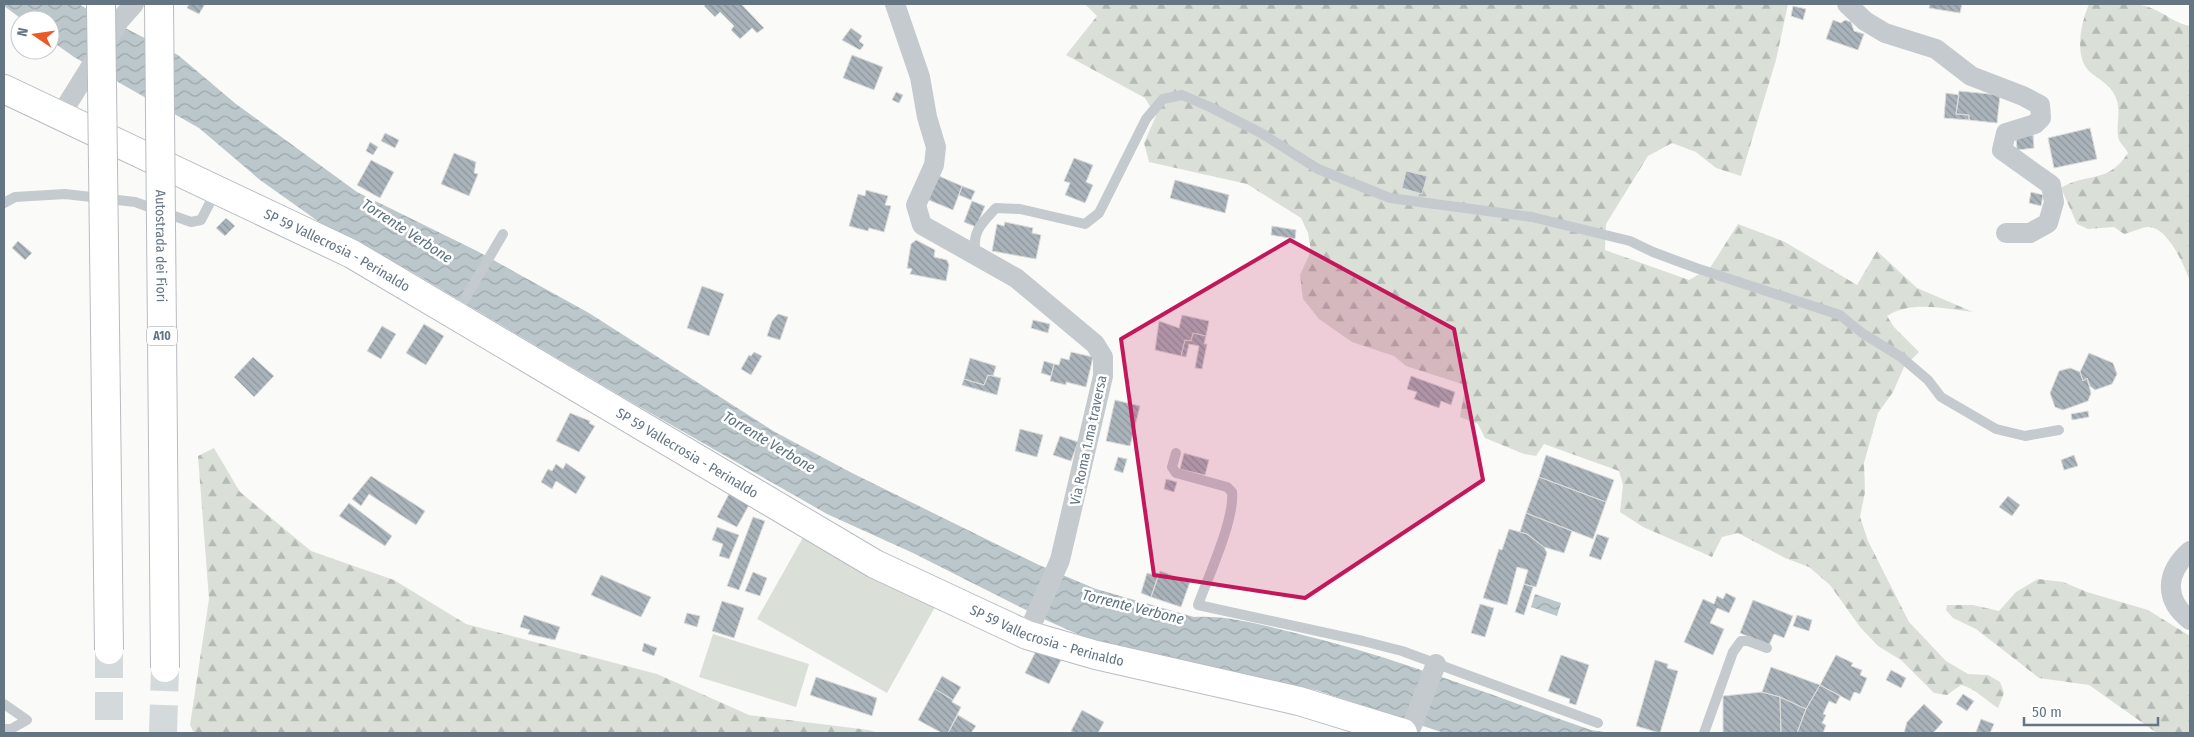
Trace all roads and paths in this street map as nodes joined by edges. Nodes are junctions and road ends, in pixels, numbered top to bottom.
1 (134, 4) edge
2 (159, 4) edge
3 (896, 4) edge
4 (1847, 4) edge
5 (110, 12) edge
6 (4, 89) edge
7 (60, 116) junction
8 (217, 190) junction
9 (4, 202) edge
10 (2006, 233) dead end
11 (503, 234) dead end
12 (976, 255) junction
13 (459, 308) junction
14 (2059, 430) dead end
15 (1176, 453) dead end
16 (2190, 550) edge
17 (2190, 620) edge
18 (1031, 627) junction
19 (1767, 648) dead end
20 (109, 650) tunnel mouth
21 (1434, 667) junction
22 (165, 668) tunnel mouth
23 (4, 704) edge
24 (1598, 723) dead end
25 (4, 729) edge
26 (1407, 731) edge
27 (1704, 733) edge

1 - 5 street
2 - 22 main road, Autostrada dei Fiori / A10, bridge
3 - 12 street, Via Roma 1.ma traversa
4 - 10 street
5 - 7 street, bridge
5 - 20 main road, bridge
6 - 7 main road, SP 59 Vallecrosia - Perinaldo
7 - 8 main road, SP 59 Vallecrosia - Perinaldo
8 - 9 lane
8 - 13 main road, SP 59 Vallecrosia - Perinaldo
11 - 13 lane
12 - 14 lane
12 - 18 street, Via Roma 1.ma traversa
13 - 18 main road, SP 59 Vallecrosia - Perinaldo
15 - 21 lane
16 - 17 street
18 - 26 main road, SP 59 Vallecrosia - Perinaldo
19 - 27 lane
21 - 24 lane
21 - 26 street
23 - 25 lane

